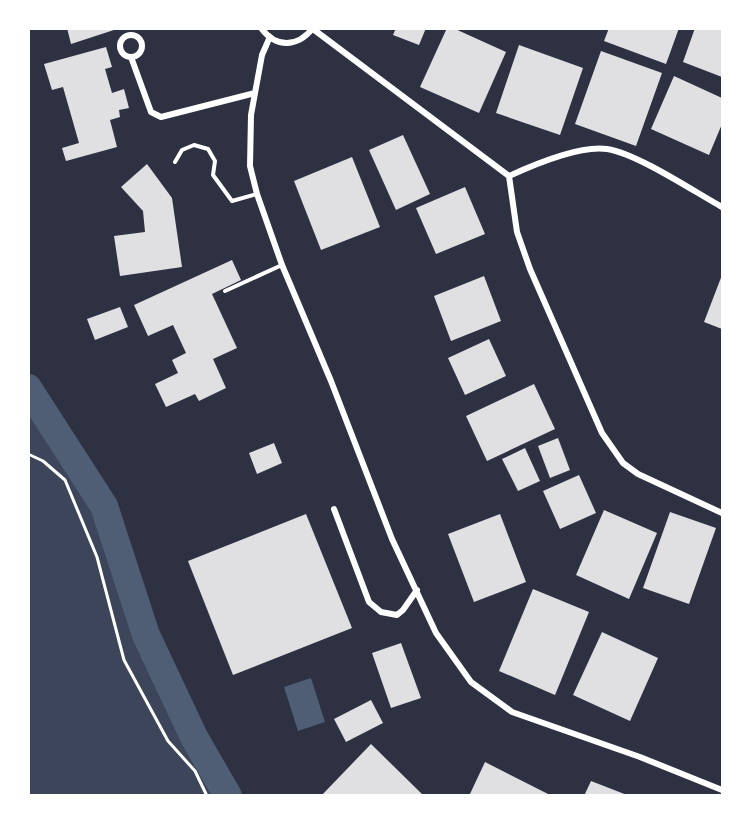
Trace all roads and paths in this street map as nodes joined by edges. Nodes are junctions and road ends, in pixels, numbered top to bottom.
1 (261, 28) edge
2 (313, 29) edge
3 (269, 39) junction
4 (131, 57) dead end
5 (255, 93) junction
6 (175, 162) dead end
7 (509, 176) junction
8 (256, 194) junction
9 (723, 207) edge
10 (282, 265) junction
11 (225, 291) dead end
12 (28, 454) edge
13 (334, 509) dead end
14 (723, 513) edge
15 (417, 590) junction
16 (723, 790) edge
17 (207, 795) edge

1 - 3 street
2 - 3 street
2 - 7 street
3 - 5 street
4 - 5 street
5 - 8 street
6 - 8 lane
7 - 9 street
7 - 14 street
8 - 10 street
10 - 11 lane
10 - 15 street
12 - 17 path
13 - 15 street
15 - 16 street

